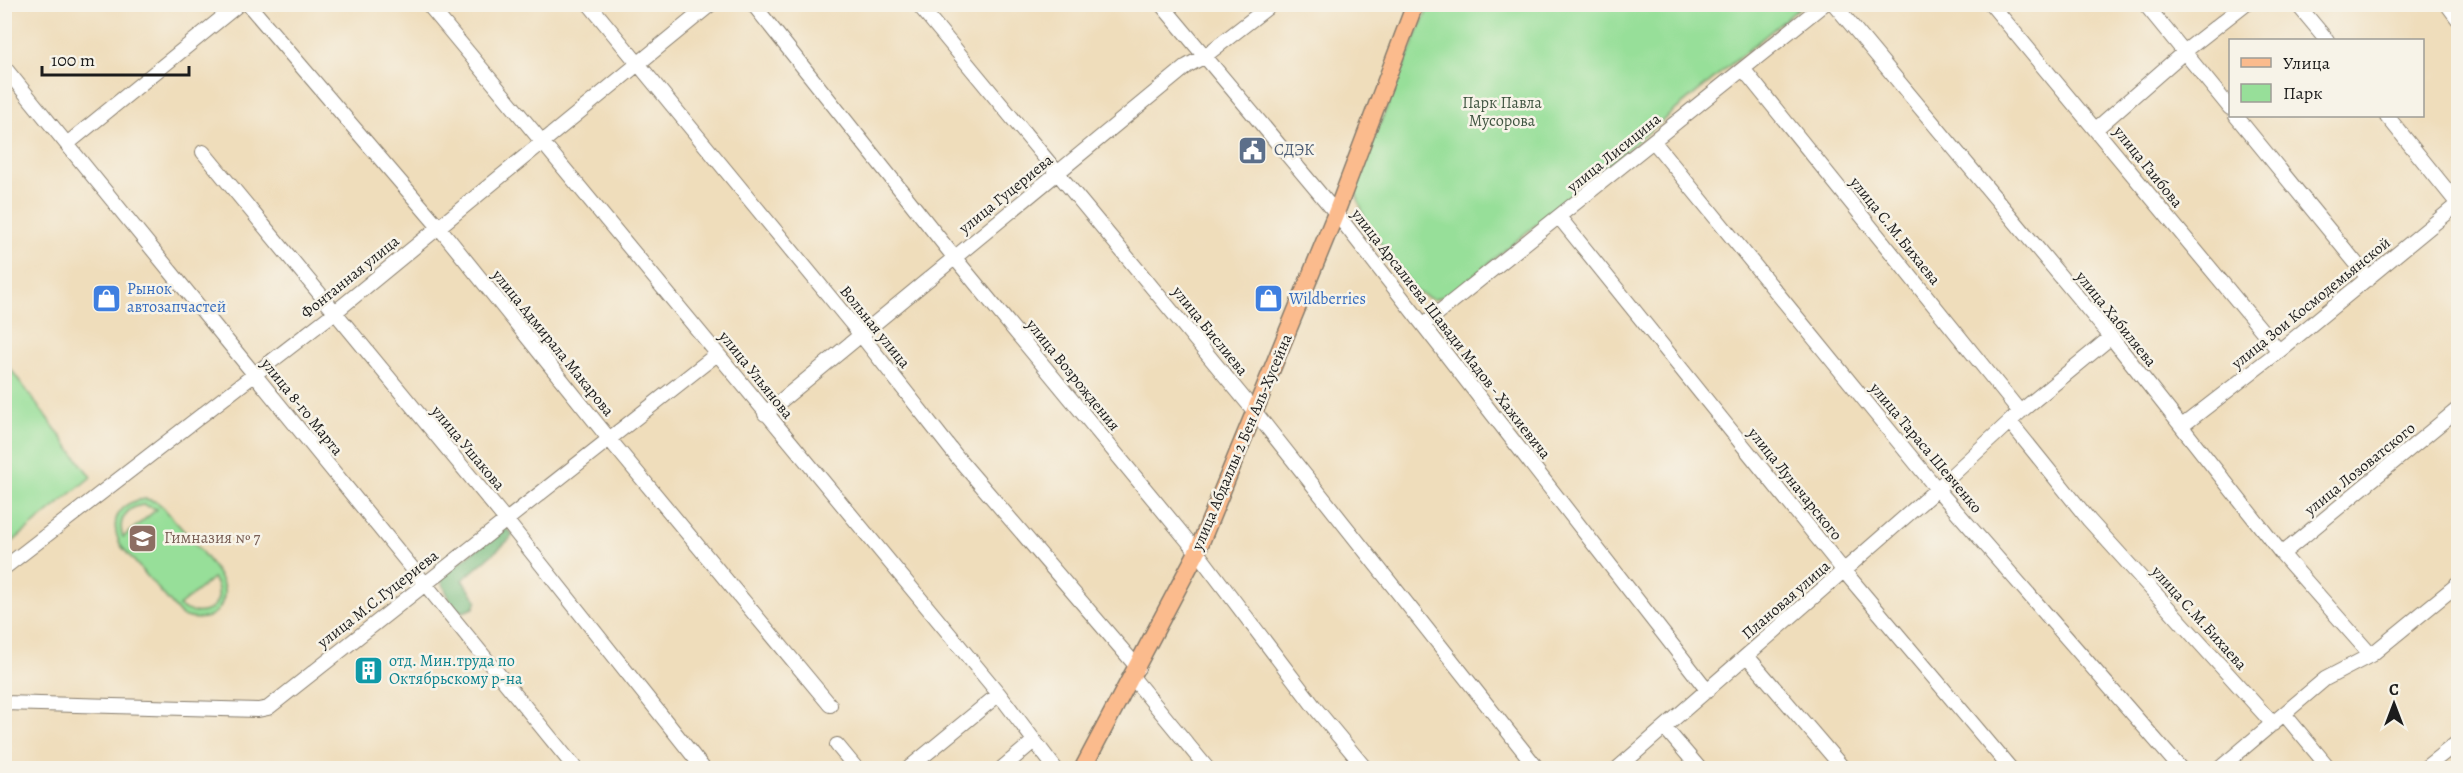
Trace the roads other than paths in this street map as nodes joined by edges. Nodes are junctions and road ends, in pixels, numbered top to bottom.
1 (239, 4) edge
2 (248, 4) edge
3 (428, 4) edge
4 (589, 4) edge
5 (711, 4) edge
6 (753, 4) edge
7 (918, 4) edge
8 (1161, 4) edge
9 (1272, 4) edge
10 (1415, 4) edge
11 (1824, 4) edge
12 (1834, 4) edge
13 (1991, 4) edge
14 (2145, 4) edge
15 (2245, 4) edge
16 (2297, 4) edge
17 (2447, 4) edge
18 (2458, 19) edge
19 (2325, 39) edge
20 (2184, 52) junction
21 (1205, 56) junction
22 (638, 64) junction
23 (4, 67) edge
24 (1744, 70) junction
25 (2229, 107) edge
26 (2237, 117) edge
27 (2388, 117) edge
28 (2096, 129) junction
29 (542, 142) junction
30 (1654, 142) junction
31 (67, 144) junction
32 (203, 152) dead end
33 (1059, 173) junction
34 (2458, 204) edge
35 (1336, 213) junction
36 (1559, 217) junction
37 (438, 226) junction
38 (954, 257) junction
39 (2369, 279) junction
40 (334, 313) junction
41 (1423, 325) junction
42 (861, 335) junction
43 (2111, 337) junction
44 (2279, 351) junction
45 (717, 354) junction
46 (253, 374) junction
47 (2458, 409) edge
48 (1255, 412) junction
49 (765, 414) junction
50 (2015, 417) junction
51 (2182, 426) junction
52 (610, 440) junction
53 (1937, 489) junction
54 (506, 520) junction
55 (1197, 552) junction
56 (2282, 554) junction
57 (4, 568) edge
58 (1844, 571) junction
59 (424, 584) junction
60 (2458, 584) edge
61 (2371, 655) junction
62 (1747, 656) junction
63 (1135, 673) junction
64 (1708, 691) junction
65 (999, 694) junction
66 (4, 704) edge
67 (830, 705) dead end
68 (2285, 715) junction
69 (2273, 724) junction
70 (1665, 729) junction
71 (1035, 741) junction
72 (2458, 742) edge
73 (837, 745) dead end
74 (574, 768) edge
75 (703, 768) edge
76 (856, 768) edge
77 (909, 768) edge
78 (1002, 768) edge
79 (1055, 768) edge
80 (1083, 768) edge
81 (1207, 768) edge
82 (1365, 768) edge
83 (1537, 768) edge
84 (1618, 768) edge
85 (1699, 768) edge
86 (1843, 768) edge
87 (2010, 768) edge
88 (2180, 768) edge
89 (2220, 768) edge
90 (2329, 768) edge
91 (2425, 768) edge

1 - 31 street
2 - 37 street, улица Адмирала Макарова
3 - 29 street, улица Ульянова
4 - 22 street, Вольная улица
5 - 22 street, Фонтанная улица
6 - 38 street, улица Возрождения
7 - 33 street, улица Бислиева
8 - 21 street, улица Арсалиева Шавади Мадов - Хажиевича
9 - 21 street, улица Гуцериева
10 - 35 main road, улица Абдаллы 2 Бен Аль-Хусейна
11 - 24 street, улица Лисицина
12 - 43 street, улица Хабиляева
13 - 28 street, улица Гаибова
14 - 20 street
15 - 20 street
16 - 19 street
17 - 18 street
20 - 25 street
20 - 28 street
21 - 33 street, улица Гуцериева
21 - 35 street, улица Арсалиева Шавади Мадов - Хажиевича
22 - 29 street, Фонтанная улица
22 - 42 street, Вольная улица
23 - 31 street, улица 8-го Марта
24 - 30 street, улица Лисицина
24 - 50 street, улица С.М.Бихаева
26 - 39 street
27 - 34 street
28 - 44 street, улица Гаибова
29 - 37 street, Фонтанная улица
29 - 45 street, улица Ульянова
30 - 36 street, улица Лисицина
30 - 53 street, улица Тараса Шевченко
31 - 46 street, улица 8-го Марта
32 - 40 street, улица Ушакова
33 - 38 street, улица Гуцериева
33 - 48 street, улица Бислиева
34 - 39 street, улица Зои Космодемьянской
35 - 41 street, улица Арсалиева Шавади Мадов - Хажиевича
35 - 48 main road, улица Абдаллы 2 Бен Аль-Хусейна
36 - 41 street, улица Лисицина
36 - 58 street, улица Луначарского
37 - 40 street, Фонтанная улица
37 - 52 street, улица Адмирала Макарова
38 - 42 street, улица Гуцериева
38 - 55 street, улица Возрождения
39 - 44 street, улица Зои Космодемьянской
40 - 46 street, Фонтанная улица
40 - 54 street, улица Ушакова
41 - 64 street, улица Арсалиева Шавади Мадов - Хажиевича
42 - 49 street, улица Гуцериева
42 - 63 street, Вольная улица
43 - 50 street, Плановая улица
43 - 51 street, улица Хабиляева
44 - 51 street, улица Зои Космодемьянской
45 - 49 street, улица Ульянова
45 - 52 street, улица М.С.Гуцериева
46 - 57 street, Фонтанная улица
46 - 59 street, улица 8-го Марта
47 - 56 street, улица Лозоватского
48 - 55 main road, улица Абдаллы 2 Бен Аль-Хусейна
48 - 83 street, улица Бислиева
49 - 65 street, улица Ульянова
50 - 53 street, Плановая улица
50 - 69 street, улица С.М.Бихаева
51 - 56 street, улица Хабиляева
52 - 54 street, улица М.С.Гуцериева
52 - 67 street, улица Адмирала Макарова
53 - 58 street, Плановая улица
53 - 88 street, улица Тараса Шевченко
54 - 59 street, улица М.С.Гуцериева
54 - 75 street, улица Ушакова
55 - 63 main road, улица Абдаллы 2 Бен Аль-Хусейна
55 - 82 street, улица Возрождения
56 - 61 street, улица Хабиляева
58 - 62 street, Плановая улица
58 - 87 street, улица Луначарского
59 - 66 street, улица М.С.Гуцериева
59 - 74 street, улица 8-го Марта
60 - 61 street
61 - 68 street
62 - 64 street, Плановая улица
62 - 86 street
63 - 80 main road, улица Абдаллы 2 Бен Аль-Хусейна
63 - 81 street, Вольная улица
64 - 70 street, Плановая улица
65 - 71 street, улица Ульянова
65 - 77 street
68 - 69 street
68 - 90 street
69 - 89 street
70 - 84 street, Плановая улица
70 - 85 street
71 - 78 street
71 - 79 street, улица Ульянова
72 - 91 street
73 - 76 street

